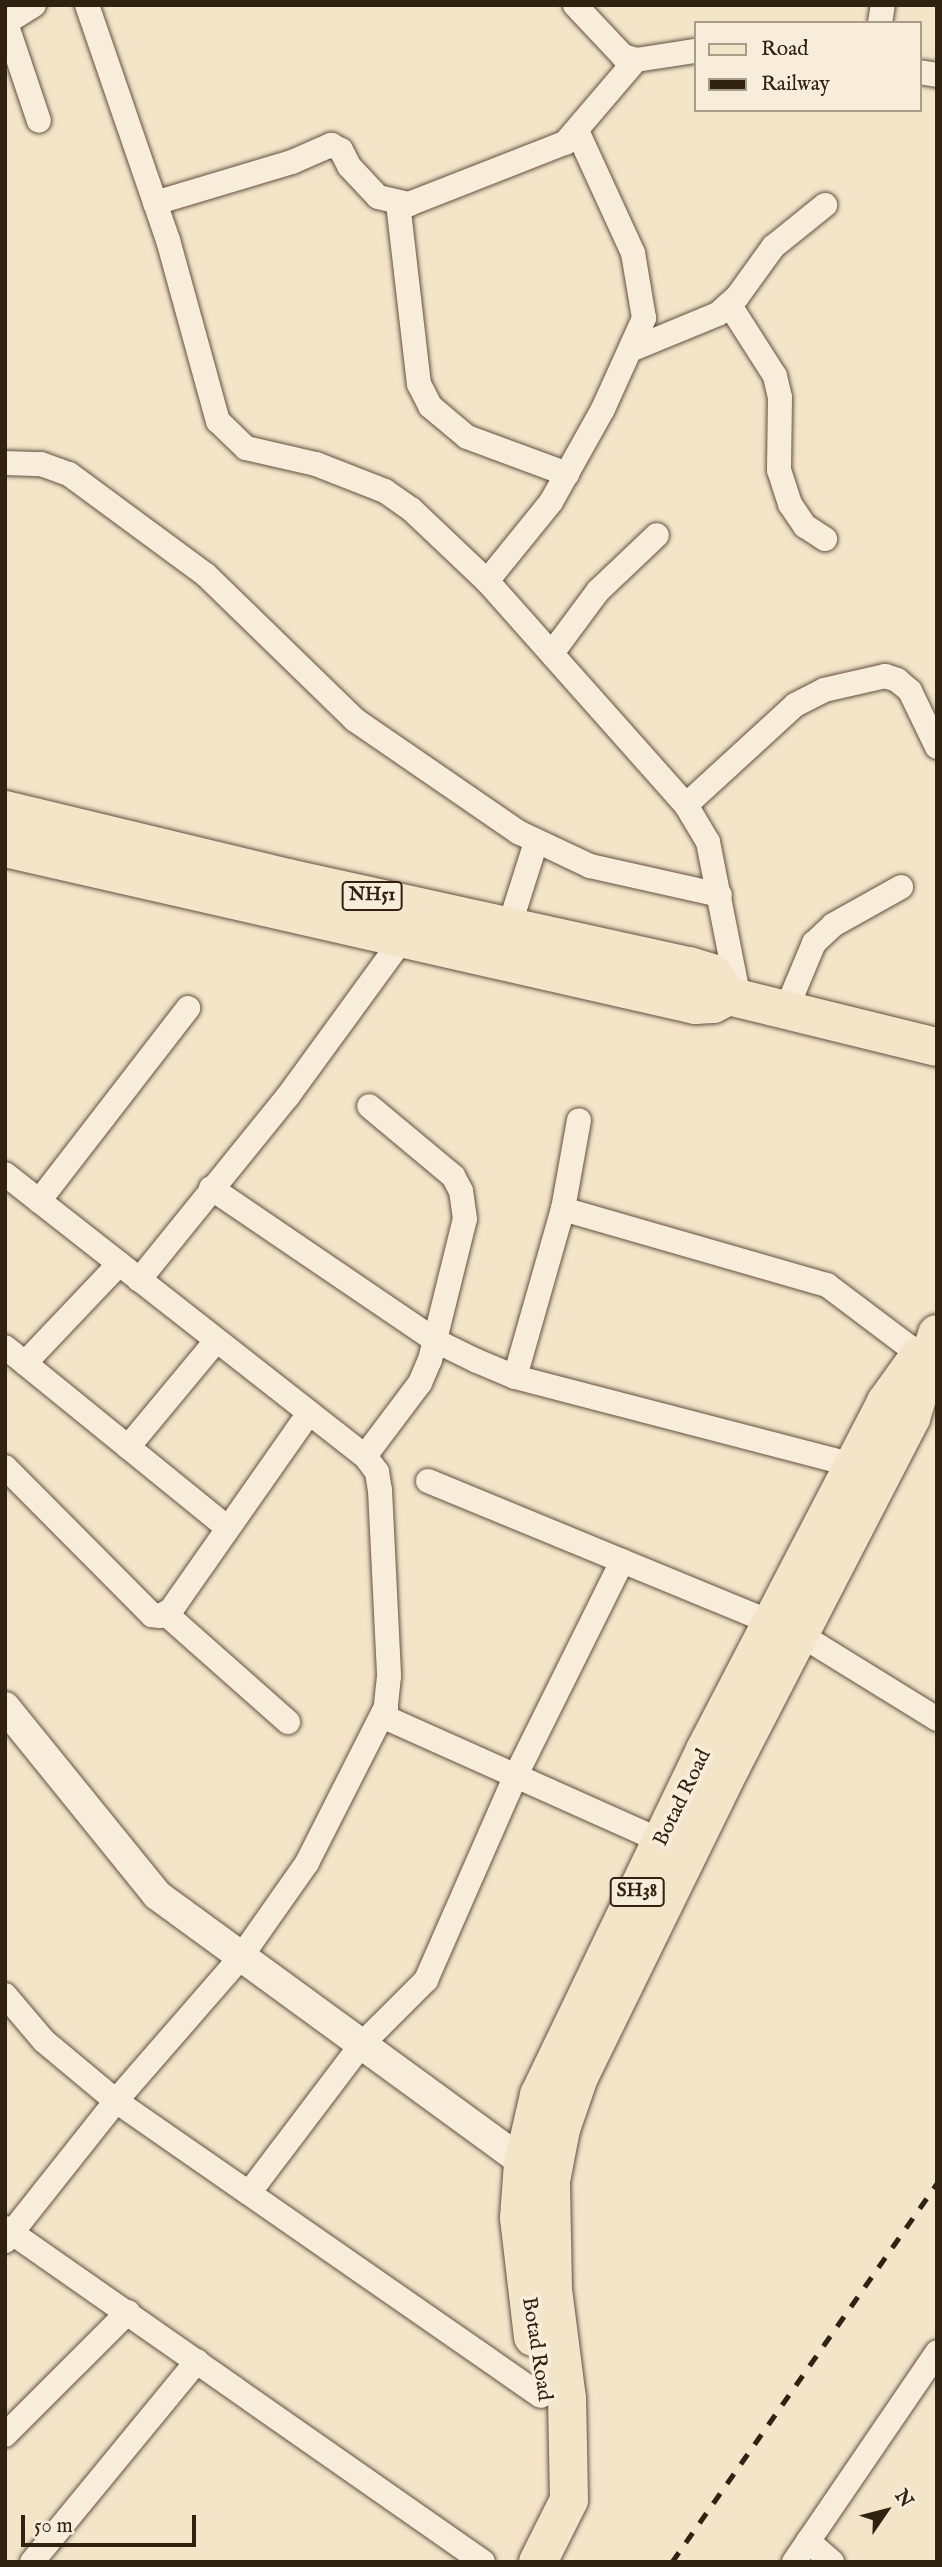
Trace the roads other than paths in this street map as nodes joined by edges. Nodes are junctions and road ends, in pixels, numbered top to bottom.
1 (34, 5) edge
2 (87, 5) edge
3 (575, 5) edge
4 (6, 23) edge
5 (694, 51) edge
6 (636, 60) junction
7 (39, 121) dead end
8 (578, 133) junction
9 (155, 203) junction
10 (398, 203) junction
11 (825, 205) dead end
12 (729, 304) junction
13 (633, 349) junction
14 (9, 458) edge
15 (567, 474) junction
16 (657, 535) dead end
17 (825, 539) dead end
18 (487, 581) junction
19 (552, 653) junction
20 (937, 747) edge
21 (686, 805) junction
22 (5, 810) edge
23 (536, 842) junction
24 (5, 848) edge
25 (901, 887) dead end
26 (720, 895) junction
27 (416, 922) junction
28 (510, 924) junction
29 (734, 997) junction
30 (188, 1008) dead end
31 (786, 1010) junction
32 (937, 1047) edge
33 (369, 1106) dead end
34 (579, 1120) dead end
35 (10, 1185) edge
36 (211, 1188) junction
37 (40, 1201) junction
38 (563, 1209) junction
39 (119, 1264) junction
40 (139, 1280) junction
41 (216, 1341) junction
42 (436, 1341) junction
43 (5, 1347) edge
44 (25, 1363) junction
45 (930, 1364) edge
46 (515, 1377) junction
47 (309, 1413) junction
48 (128, 1447) junction
49 (365, 1456) junction
50 (854, 1465) junction
51 (5, 1467) edge
52 (428, 1481) dead end
53 (228, 1528) junction
54 (622, 1561) junction
55 (166, 1614) junction
56 (787, 1630) junction
57 (5, 1707) edge
58 (382, 1716) junction
59 (937, 1719) edge
60 (288, 1723) dead end
61 (515, 1777) junction
62 (661, 1841) junction
63 (241, 1957) junction
64 (5, 1995) edge
65 (360, 2045) junction
66 (116, 2101) junction
67 (537, 2172) junction
68 (249, 2193) junction
69 (8, 2234) edge
70 (128, 2312) junction
71 (937, 2352) edge
72 (197, 2361) junction
73 (541, 2396) junction
74 (5, 2435) edge
75 (569, 2500) junction
76 (808, 2541) junction
77 (32, 2562) edge
78 (483, 2562) edge
79 (538, 2562) edge
80 (794, 2562) edge
81 (832, 2562) edge

1 - 4 street
2 - 9 street
3 - 6 street
4 - 7 street
5 - 6 street
6 - 8 street
8 - 10 street
8 - 13 street
9 - 10 street
9 - 18 street
10 - 15 street
11 - 12 street
12 - 13 street
12 - 17 street
13 - 15 street
14 - 23 street
15 - 18 street
16 - 19 street
18 - 19 street
19 - 21 street
20 - 21 street
21 - 26 street
22 - 27 main road, NH51
23 - 26 street
23 - 28 street
24 - 27 main road, NH51
25 - 31 street
26 - 29 street
27 - 28 main road, NH51
27 - 29 main road, NH51
27 - 36 street
28 - 29 main road, NH51
29 - 31 main road, NH51
30 - 37 street
31 - 32 main road, NH51
33 - 42 street
34 - 38 street
35 - 37 street
36 - 40 street
36 - 42 street
37 - 39 street
38 - 45 street
38 - 46 street
39 - 40 street
39 - 44 street
40 - 41 street
41 - 47 street
41 - 48 street
42 - 46 street
42 - 49 street
43 - 44 street
44 - 48 street
45 - 50 main road, Botad Road / SH38
45 - 56 main road, Botad Road / SH38
46 - 50 street
47 - 49 street
47 - 53 street
48 - 53 street
49 - 58 street
50 - 56 main road, Botad Road / SH38
51 - 55 street
52 - 54 street
53 - 55 street
54 - 56 street
54 - 61 street
55 - 60 street
56 - 59 street
56 - 62 main road, Botad Road / SH38
56 - 67 main road, Botad Road / SH38
57 - 63 street
58 - 61 street
58 - 63 street
61 - 62 street
61 - 65 street
62 - 67 main road, Botad Road / SH38
63 - 65 street
63 - 66 street
64 - 66 street
65 - 67 street
65 - 68 street
66 - 68 street
66 - 69 street
67 - 73 main road, Botad Road / SH38
67 - 75 main road, Botad Road / SH38
68 - 73 street
69 - 70 street
70 - 72 street
70 - 74 street
71 - 76 street
72 - 77 street
72 - 78 street
73 - 75 main road, Botad Road / SH38
75 - 79 main road, Botad Road / SH38
76 - 80 street
76 - 81 street

